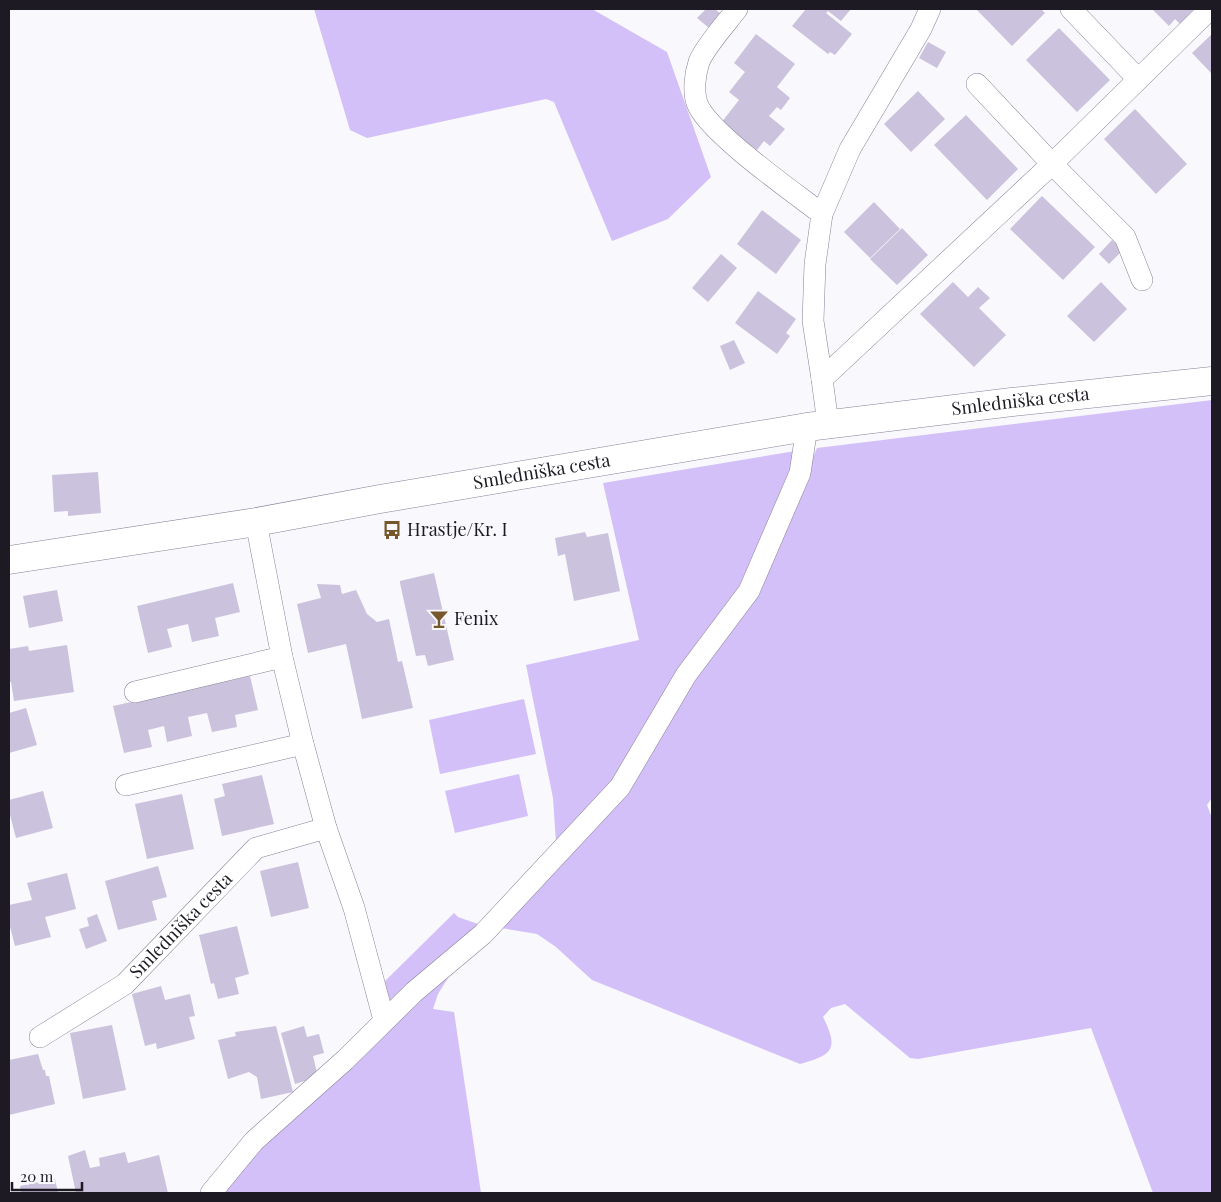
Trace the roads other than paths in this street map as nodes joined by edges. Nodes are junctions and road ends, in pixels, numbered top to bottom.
1 (737, 9) edge
2 (930, 9) edge
3 (1071, 9) edge
4 (1210, 9) edge
5 (1138, 79) junction
6 (977, 84) dead end
7 (1052, 164) junction
8 (822, 214) junction
9 (1142, 280) dead end
10 (822, 379) junction
11 (1212, 381) edge
12 (817, 426) junction
13 (256, 522) junction
14 (9, 560) edge
15 (282, 657) junction
16 (135, 692) dead end
17 (303, 744) junction
18 (126, 785) dead end
19 (326, 828) junction
20 (384, 1020) junction
21 (40, 1037) dead end
22 (211, 1193) edge

1 - 8 street
2 - 8 street
3 - 5 street
4 - 5 street
5 - 7 street
6 - 7 street
7 - 9 street
7 - 10 street
8 - 10 street
10 - 12 street
11 - 12 street, Smledniška cesta
12 - 13 street, Smledniška cesta
12 - 20 street
13 - 14 street, Smledniška cesta
13 - 15 street
15 - 16 street
15 - 17 street
17 - 18 street
17 - 19 street
19 - 20 street
19 - 21 street, Smledniška cesta
20 - 22 street

